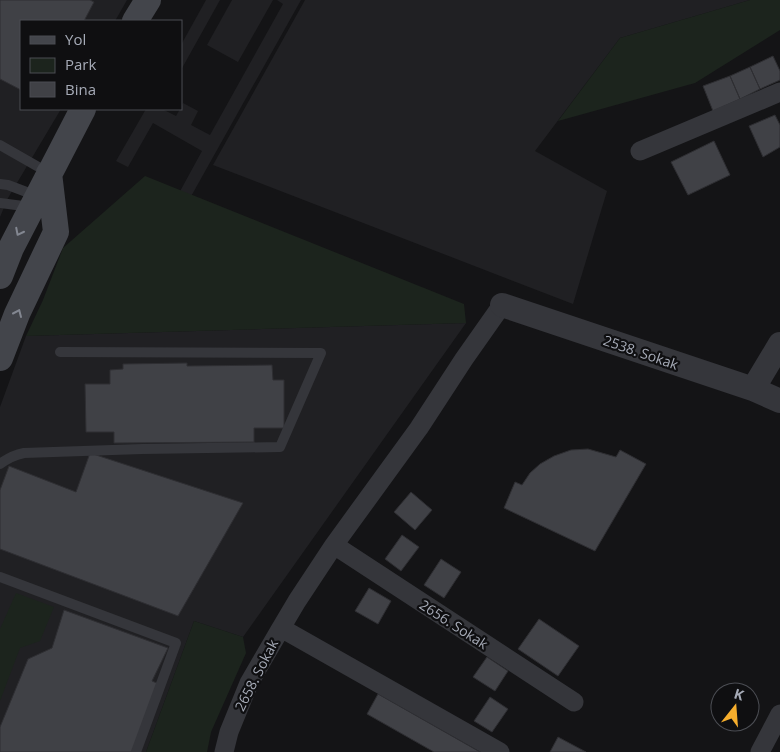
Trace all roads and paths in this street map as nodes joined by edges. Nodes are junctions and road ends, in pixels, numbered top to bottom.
1 (148, 0) edge
2 (136, 20) edge
3 (780, 92) edge
4 (82, 110) edge
5 (0, 145) edge
6 (640, 151) dead end
7 (49, 173) junction
8 (0, 184) edge
9 (35, 202) junction
10 (0, 203) edge
11 (0, 276) edge
12 (502, 304) joint
13 (780, 344) edge
14 (60, 352) dead end
15 (0, 358) edge
16 (753, 389) junction
17 (780, 401) edge
18 (0, 464) edge
19 (334, 545) junction
20 (0, 578) edge
21 (281, 628) junction
22 (574, 702) dead end
23 (780, 714) edge
24 (764, 751) edge
25 (136, 752) edge
26 (224, 752) edge
27 (500, 752) edge

1 - 2 main road
3 - 6 street
4 - 7 main road
5 - 7 lane
7 - 9 main road
15 -> 7 main road
8 - 9 lane
9 - 10 lane
9 -> 11 main road
12 - 16 street, 2538. Sokak
12 - 19 street, 2658. Sokak
13 - 16 street
14 - 18 lane
16 - 17 street, 2538. Sokak
19 - 21 street, 2658. Sokak
19 - 22 street, 2656. Sokak
20 - 25 lane
21 - 26 street, 2658. Sokak
21 - 27 street
23 - 24 street

